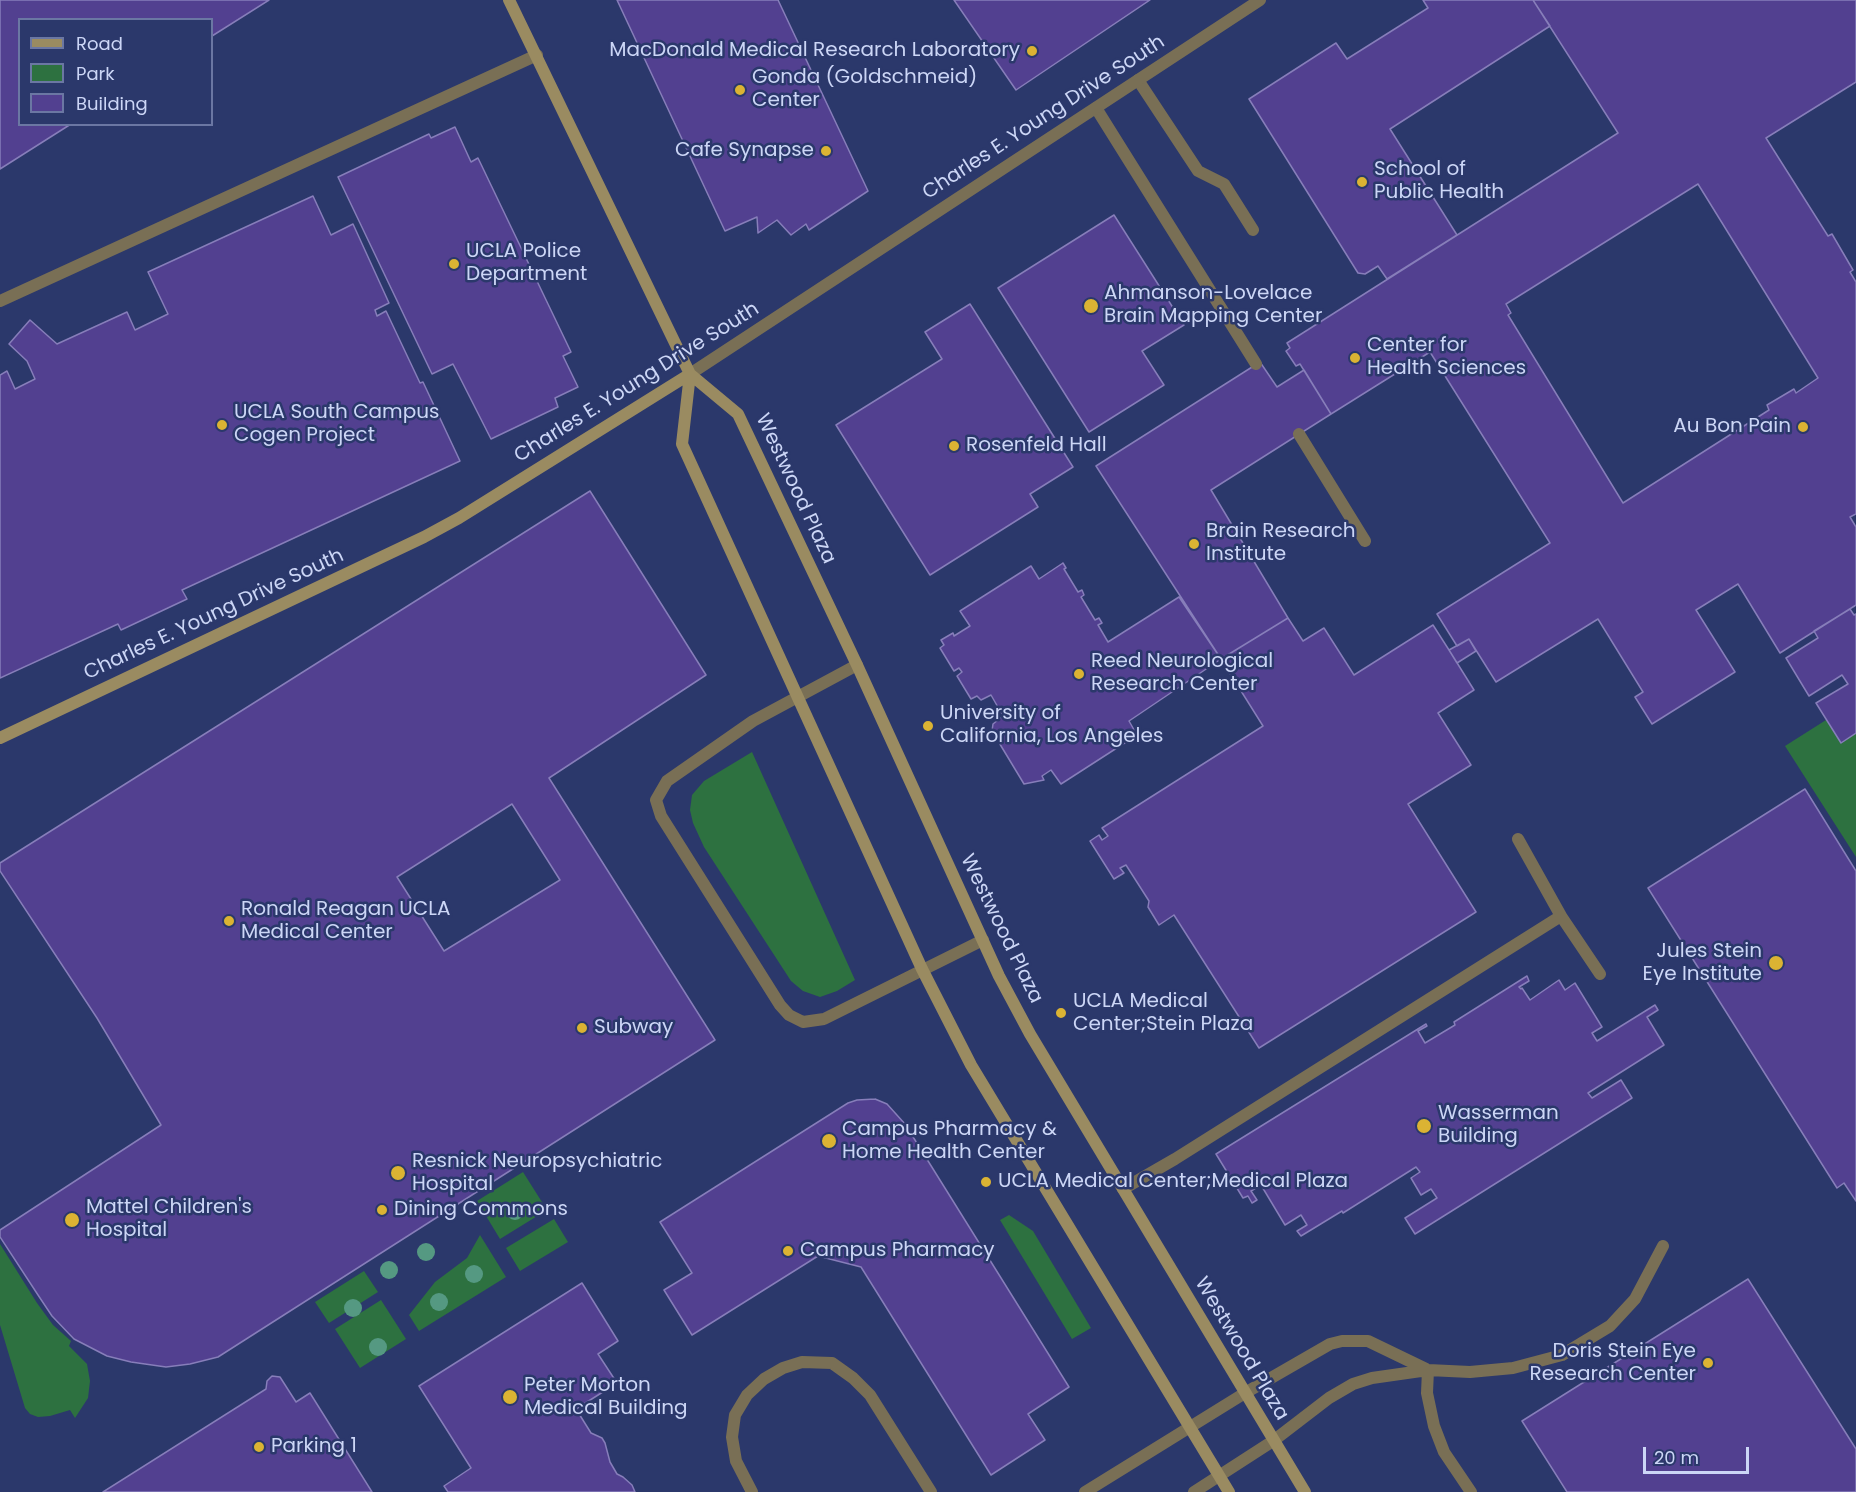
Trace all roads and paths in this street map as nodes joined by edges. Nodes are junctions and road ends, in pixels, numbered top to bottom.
1 (509, 0) edge
2 (1260, 0) edge
3 (1244, 4) edge
4 (537, 55) junction
5 (1138, 80) junction
6 (1096, 108) junction
7 (1253, 230) dead end
8 (0, 301) edge
9 (1256, 364) dead end
10 (690, 374) junction
11 (1299, 434) dead end
12 (1365, 541) dead end
13 (856, 665) junction
14 (798, 696) junction
15 (0, 738) edge
16 (1518, 839) dead end
17 (1561, 916) junction
18 (983, 940) junction
19 (922, 969) junction
20 (1600, 974) dead end
21 (1123, 1189) junction
22 (1663, 1246) dead end
23 (1428, 1370) junction
24 (1245, 1393) junction
25 (1189, 1426) junction
26 (1273, 1440) junction
27 (1218, 1475) junction
28 (752, 1492) edge
29 (931, 1492) edge
30 (1085, 1492) edge
31 (1194, 1492) edge
32 (1229, 1492) edge
33 (1305, 1492) edge
34 (1471, 1492) edge

1 - 4 main road, Westwood Plaza
2 - 3 street, Charles E. Young Drive South
3 - 5 street, Charles E. Young Drive South
4 - 8 street
4 - 10 main road, Westwood Plaza
5 - 6 street, Charles E. Young Drive South
5 - 7 street
6 - 9 street
6 - 10 street, Charles E. Young Drive South
10 - 13 main road, Westwood Plaza
10 - 14 main road
10 - 15 main road, Charles E. Young Drive South
11 - 12 street
13 - 14 street
13 - 18 main road, Westwood Plaza
14 - 19 main road
14 - 19 street
16 - 17 street
17 - 20 street
17 - 21 street
18 - 19 street
18 - 21 main road, Westwood Plaza
19 - 25 main road
21 - 24 main road, Westwood Plaza
22 - 23 street
23 - 24 street
23 - 26 street
23 - 34 street
24 - 25 street
24 - 26 main road, Westwood Plaza
25 - 27 main road
25 - 30 street
26 - 27 street
26 - 33 main road, Westwood Plaza
27 - 31 street
27 - 32 main road
28 - 29 street

